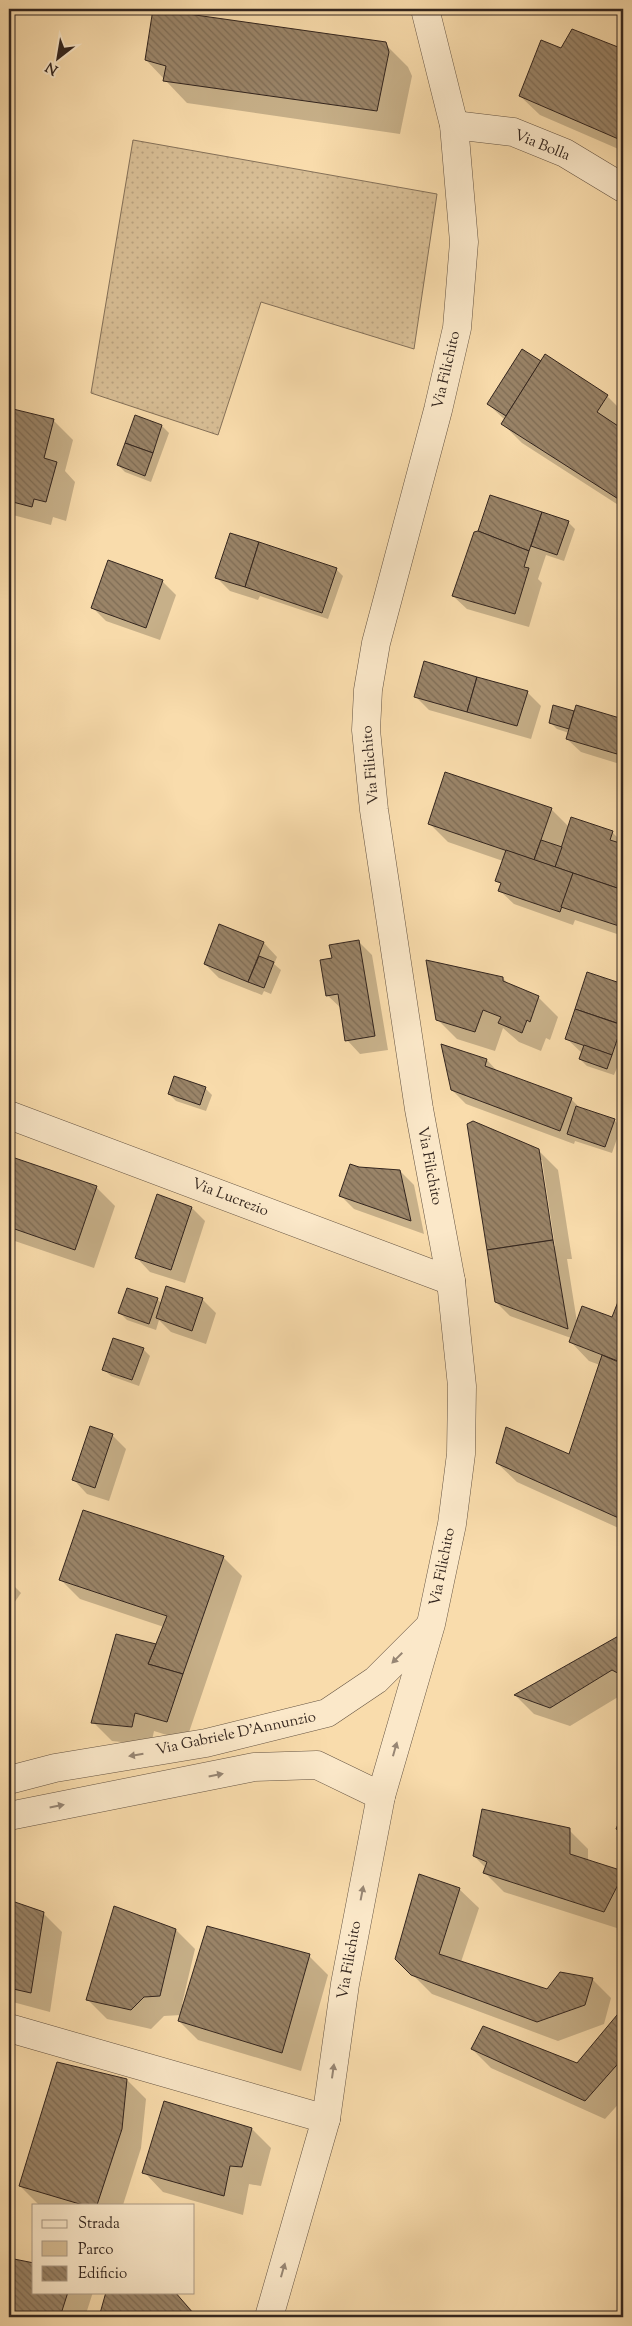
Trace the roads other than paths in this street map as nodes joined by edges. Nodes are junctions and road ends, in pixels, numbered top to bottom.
1 (425, 9) edge
2 (454, 125) junction
3 (623, 188) edge
4 (9, 1115) edge
5 (451, 1281) junction
6 (432, 1624) junction
7 (9, 1780) edge
8 (381, 1796) junction
9 (9, 1816) edge
10 (9, 2028) edge
11 (326, 2119) junction
12 (269, 2317) edge

1 - 2 street, Via Filichito
2 - 3 street, Via Bolla
2 - 5 street, Via Filichito
4 - 5 street, Via Lucrezio
5 - 6 street, Via Filichito
6 -> 7 street, Via Gabriele D'Annunzio
8 -> 6 street, Via Filichito
9 -> 8 street
11 -> 8 street, Via Filichito
10 - 11 street
12 -> 11 street, Via Filichito

